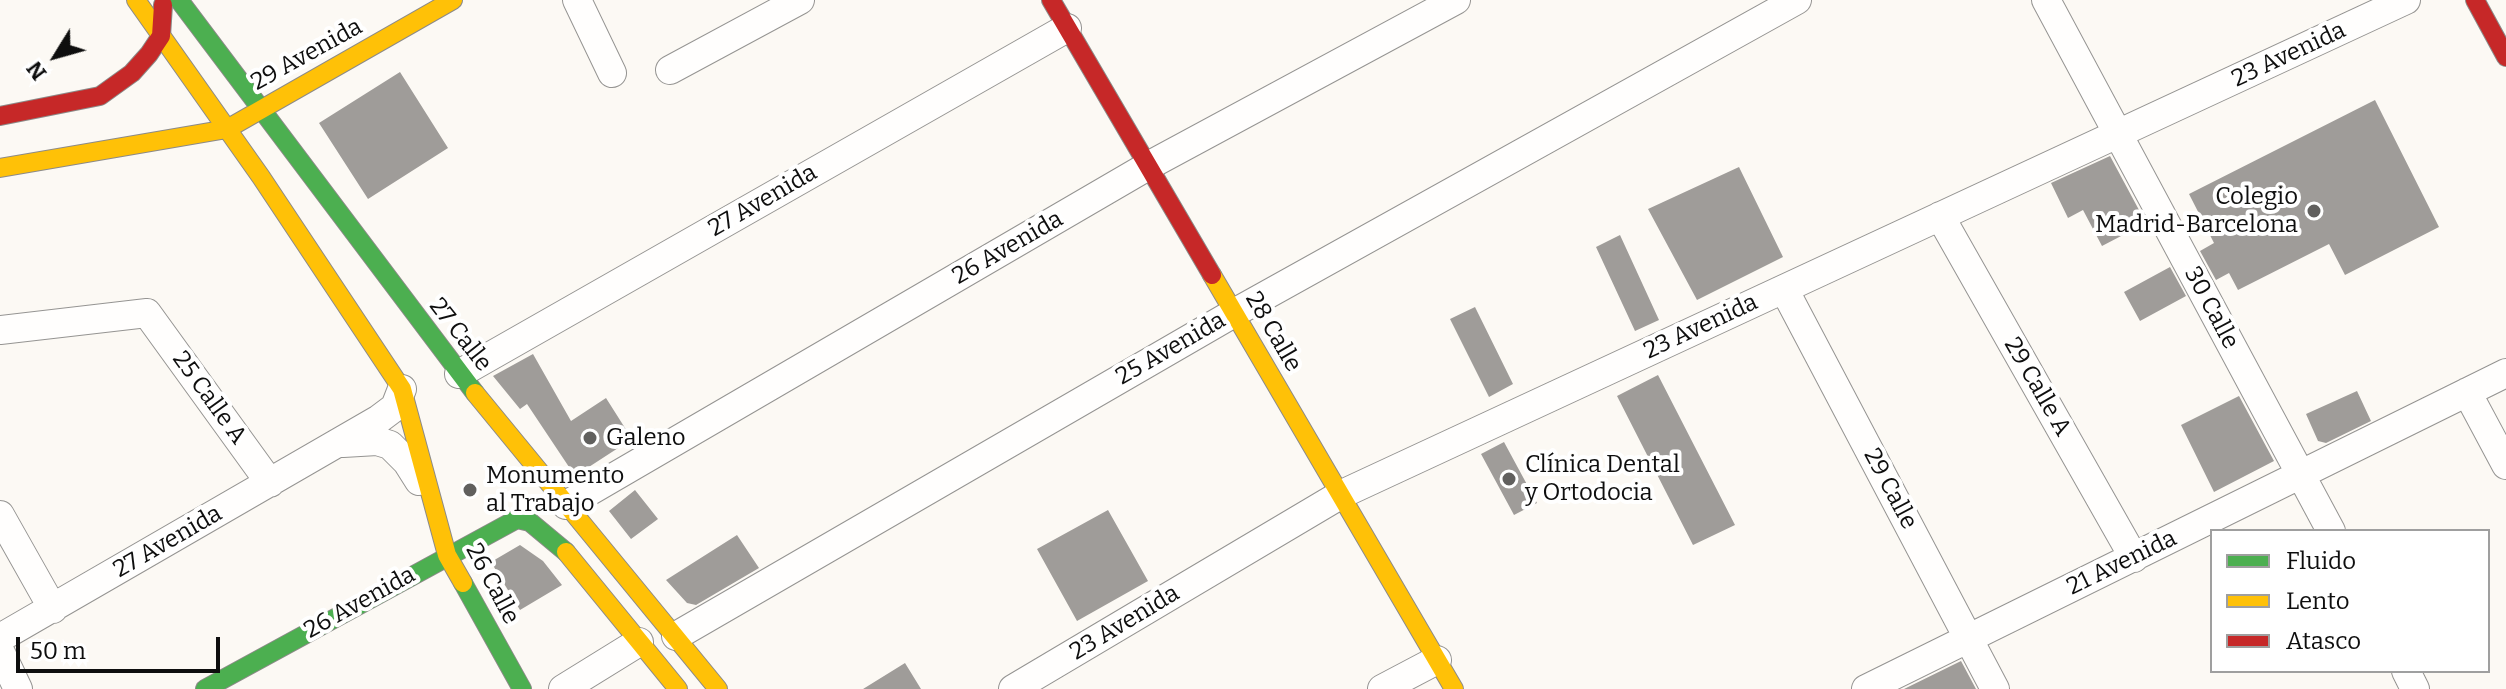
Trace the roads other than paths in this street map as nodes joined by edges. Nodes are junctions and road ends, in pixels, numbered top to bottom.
1 (136, 0) edge
2 (163, 0) edge
3 (179, 0) edge
4 (453, 0) edge
5 (577, 0) edge
6 (800, 0) edge
7 (1051, 0) edge
8 (1456, 0) edge
9 (1797, 0) edge
10 (2046, 0) edge
11 (2406, 0) edge
12 (2475, 0) edge
13 (1067, 28) junction
14 (161, 36) junction
15 (2506, 57) edge
16 (670, 70) dead end
17 (612, 73) dead end
18 (258, 110) junction
19 (0, 116) edge
20 (227, 129) junction
21 (2118, 134) junction
22 (1148, 166) junction
23 (0, 168) edge
24 (1940, 216) junction
25 (1784, 289) junction
26 (1234, 313) junction
27 (0, 330) edge
28 (2506, 373) edge
29 (459, 374) junction
30 (402, 389) junction
31 (2467, 392) junction
32 (334, 443) junction
33 (2506, 465) edge
34 (2301, 475) junction
35 (270, 483) junction
36 (1340, 495) junction
37 (430, 497) junction
38 (566, 505) junction
39 (0, 515) edge
40 (2330, 529) edge
41 (447, 555) junction
42 (2134, 558) junction
43 (53, 609) junction
44 (676, 636) junction
45 (0, 638) edge
46 (1969, 638) junction
47 (639, 642) junction
48 (0, 651) edge
49 (1437, 660) junction
50 (18, 689) edge
51 (205, 689) edge
52 (522, 689) edge
53 (563, 689) edge
54 (678, 689) edge
55 (718, 689) edge
56 (1013, 689) edge
57 (1382, 689) edge
58 (1454, 689) edge
59 (1866, 689) edge
60 (1995, 689) edge

1 - 14 main road
2 - 14 main road
3 - 18 main road, 27 Calle
4 - 18 main road, 29 Avenida
5 - 17 street
6 - 16 street
7 - 13 main road, 28 Calle
8 - 22 street, 26 Avenida
9 - 26 street, 25 Avenida
10 - 21 street, 30 Calle
11 - 21 street, 23 Avenida
12 - 15 main road
13 - 22 main road, 28 Calle
13 - 29 street, 27 Avenida
14 - 19 main road
14 - 20 main road
18 - 20 main road, 29 Avenida
18 - 29 main road, 27 Calle
20 - 23 main road
20 - 30 main road
21 - 24 street, 23 Avenida
21 - 34 street, 30 Calle
22 - 26 main road, 28 Calle
22 - 38 street, 26 Avenida
24 - 25 street, 23 Avenida
24 - 42 street, 29 Calle A
25 - 36 street, 23 Avenida
25 - 46 street, 29 Calle
26 - 36 main road, 28 Calle
26 - 44 street, 25 Avenida
27 - 35 street, 25 Calle A
28 - 31 street, 21 Avenida
29 - 38 main road, 27 Calle
30 - 32 street, 27 Avenida
30 - 37 main road
31 - 33 street
31 - 34 street, 21 Avenida
32 - 35 street, 27 Avenida
32 - 37 street, 27 Avenida
34 - 40 street, 30 Calle
34 - 42 street, 21 Avenida
35 - 43 street, 27 Avenida
36 - 49 main road, 28 Calle
36 - 56 street, 23 Avenida
37 - 41 main road, 26 Calle
38 - 44 main road, 27 Calle
39 - 43 street
41 - 47 main road, 26 Avenida
41 - 51 main road, 26 Avenida
41 - 52 main road, 26 Calle
42 - 46 street, 21 Avenida
43 - 45 street, 27 Avenida
44 - 55 main road, 27 Calle
46 - 59 street, 21 Avenida
46 - 60 street, 29 Calle
47 - 53 street
47 - 54 main road
48 - 50 street
49 - 57 street
49 - 58 main road, 28 Calle

